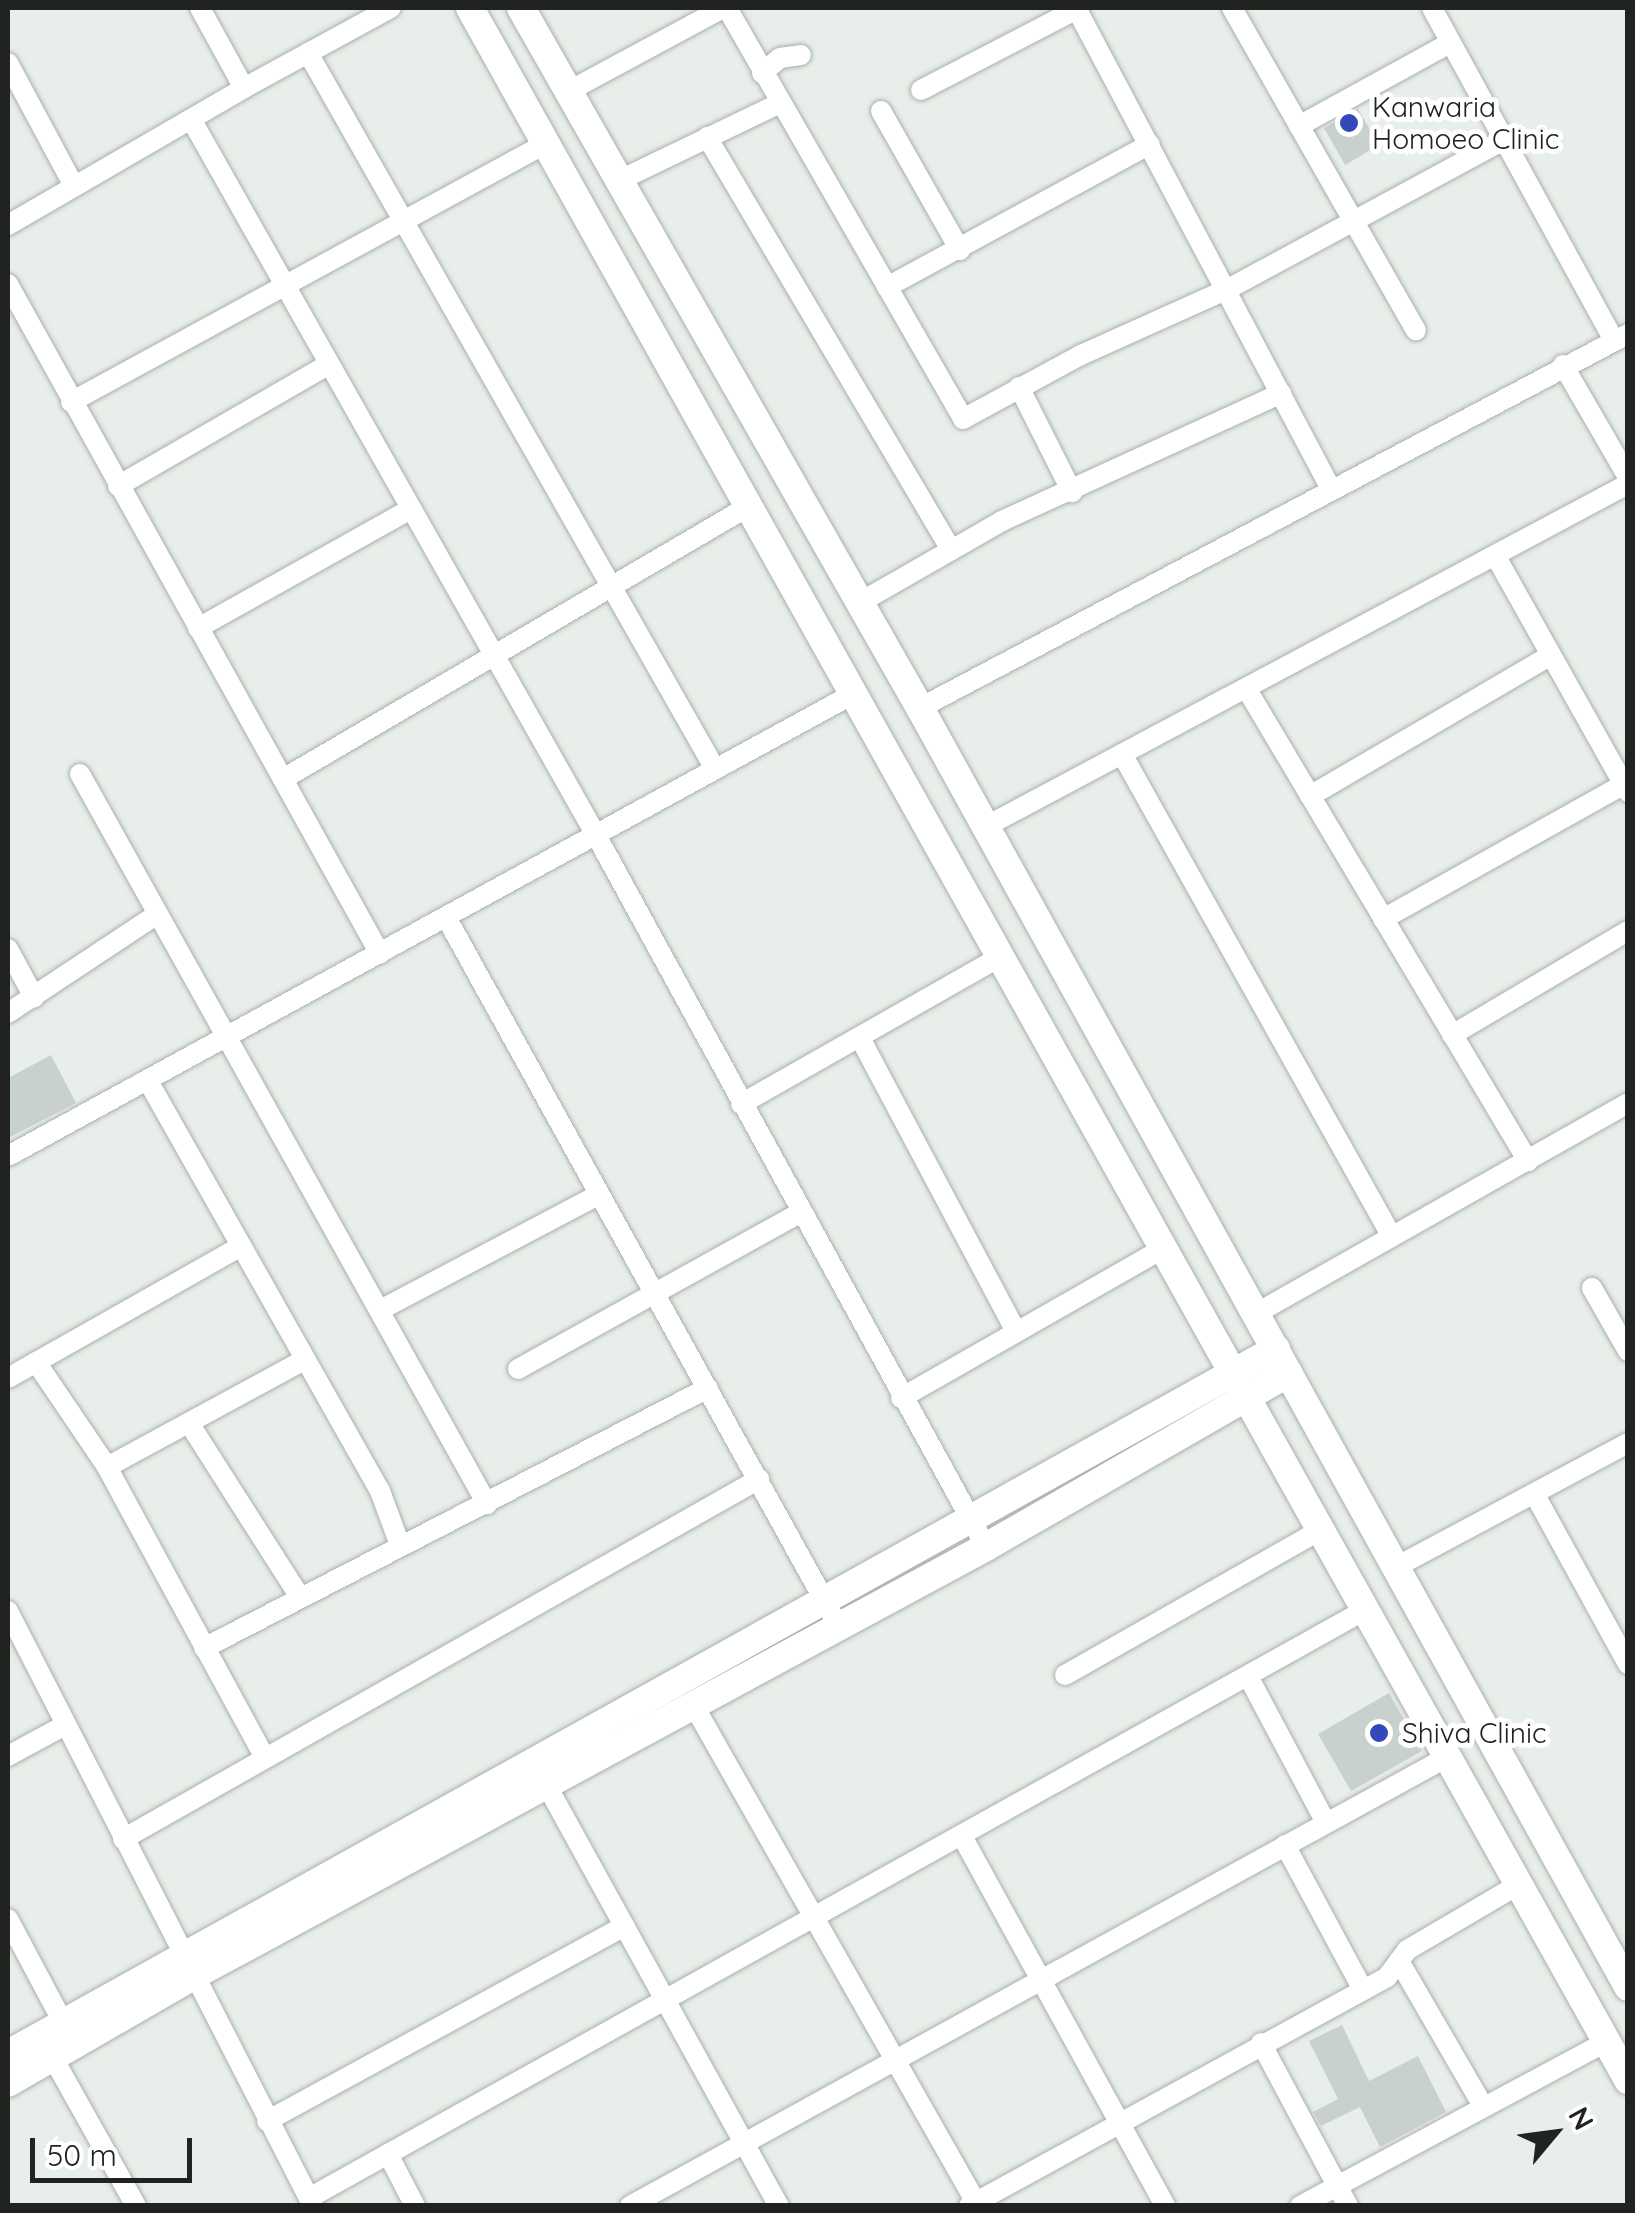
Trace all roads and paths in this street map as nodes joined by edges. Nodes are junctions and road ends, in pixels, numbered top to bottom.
1 (200, 8) edge
2 (391, 8) edge
3 (470, 8) edge
4 (521, 8) edge
5 (725, 8) edge
6 (1077, 8) edge
7 (1232, 8) edge
8 (1432, 8) edge
9 (1450, 42) junction
10 (308, 53) junction
11 (801, 55) dead end
12 (8, 63) edge
13 (762, 73) junction
14 (244, 88) junction
15 (922, 90) dead end
16 (569, 91) junction
17 (780, 104) junction
18 (881, 111) dead end
19 (191, 119) junction
20 (1300, 126) junction
21 (707, 137) junction
22 (1503, 140) junction
23 (545, 144) junction
24 (1150, 144) junction
25 (616, 182) junction
26 (74, 186) junction
27 (404, 220) junction
28 (1354, 222) junction
29 (8, 225) edge
30 (960, 250) junction
31 (8, 284) edge
32 (284, 285) junction
33 (888, 287) junction
34 (1228, 289) junction
35 (1416, 330) dead end
36 (1621, 337) edge
37 (329, 364) junction
38 (1563, 365) junction
39 (1019, 387) junction
40 (1281, 394) junction
41 (71, 402) junction
42 (1628, 481) edge
43 (118, 486) junction
44 (1330, 489) junction
45 (1072, 492) junction
46 (749, 506) junction
47 (411, 509) junction
48 (951, 550) junction
49 (1495, 554) junction
50 (613, 588) junction
51 (860, 603) junction
52 (198, 628) junction
53 (1551, 655) junction
54 (496, 660) junction
55 (1246, 688) junction
56 (853, 694) junction
57 (920, 708) junction
58 (1122, 754) junction
59 (715, 769) junction
60 (80, 774) dead end
61 (282, 779) junction
62 (1625, 788) edge
63 (1310, 796) junction
64 (982, 828) junction
65 (596, 835) junction
66 (156, 915) junction
67 (446, 917) junction
68 (1383, 920) junction
69 (1628, 931) edge
70 (8, 948) edge
71 (380, 954) junction
72 (998, 958) junction
73 (34, 997) junction
74 (8, 1013) edge
75 (1452, 1035) junction
76 (231, 1036) junction
77 (860, 1038) junction
78 (148, 1081) junction
79 (1628, 1103) edge
80 (741, 1104) junction
81 (8, 1156) edge
82 (1528, 1161) junction
83 (598, 1196) junction
84 (800, 1214) junction
85 (1392, 1237) junction
86 (241, 1246) junction
87 (1166, 1247) junction
88 (1592, 1288) dead end
89 (655, 1296) junction
90 (382, 1309) junction
91 (1257, 1312) junction
92 (1016, 1331) junction
93 (1628, 1352) edge
94 (304, 1360) junction
95 (1283, 1361) junction
96 (36, 1362) junction
97 (518, 1370) dead end
98 (8, 1378) edge
99 (1242, 1385) junction
100 (708, 1388) junction
101 (901, 1398) junction
102 (189, 1422) junction
103 (1628, 1444) edge
104 (107, 1467) junction
105 (759, 1479) junction
106 (1535, 1495) junction
107 (487, 1504) junction
108 (971, 1520) junction
109 (1318, 1531) junction
110 (400, 1545) junction
111 (986, 1547) junction
112 (1394, 1568) junction
113 (300, 1597) junction
114 (825, 1601) junction
115 (8, 1611) edge
116 (1362, 1611) junction
117 (840, 1627) junction
118 (204, 1648) junction
119 (1628, 1664) edge
120 (1065, 1674) dead end
121 (1249, 1678) junction
122 (694, 1706) junction
123 (66, 1725) junction
124 (8, 1756) edge
125 (1448, 1757) junction
126 (266, 1758) junction
127 (547, 1786) junction
128 (1326, 1824) junction
129 (963, 1838) junction
130 (123, 1839) junction
131 (1285, 1845) junction
132 (1518, 1885) junction
133 (8, 1919) edge
134 (814, 1920) junction
135 (624, 1926) junction
136 (1399, 1960) junction
137 (188, 1966) junction
138 (1040, 1978) junction
139 (1628, 1987) edge
140 (1363, 1990) junction
141 (665, 2002) junction
142 (64, 2042) junction
143 (1606, 2042) junction
144 (1261, 2043) junction
145 (8, 2054) edge
146 (894, 2060) junction
147 (1628, 2080) edge
148 (8, 2083) edge
149 (1483, 2106) junction
150 (267, 2120) junction
151 (1118, 2120) junction
152 (742, 2143) junction
153 (388, 2154) junction
154 (1337, 2186) junction
155 (311, 2202) edge
156 (974, 2204) edge
157 (136, 2206) edge
158 (415, 2206) edge
159 (630, 2206) edge
160 (779, 2206) edge
161 (1165, 2206) edge
162 (1300, 2206) edge
163 (1348, 2206) edge

1 - 14 street
2 - 10 street
3 - 23 street
4 - 16 street
5 - 13 street
5 - 16 street
6 - 15 street
6 - 24 street
7 - 20 street
8 - 9 street
9 - 20 street
9 - 22 street
10 - 14 street
10 - 27 street
11 - 13 street
12 - 26 street
13 - 17 street
14 - 19 street
16 - 25 street
17 - 21 street
17 - 33 street
18 - 30 street
19 - 26 street
19 - 32 street
20 - 28 street
21 - 25 street
21 - 48 street
22 - 28 street
22 - 36 street
23 - 27 street
23 - 46 street
24 - 30 street
24 - 34 street
25 - 51 street
26 - 29 street
27 - 32 street
27 - 50 street
28 - 34 street
28 - 35 street
30 - 33 street
31 - 41 street
32 - 37 street
32 - 41 street
33 - 39 street
34 - 39 street
34 - 40 street
36 - 38 street
37 - 43 street
37 - 47 street
38 - 42 street
38 - 44 street
39 - 45 street
40 - 44 street
40 - 45 street
41 - 43 street
42 - 49 street
43 - 52 street
44 - 57 street
45 - 48 street
46 - 50 street
46 - 56 street
47 - 52 street
47 - 54 street
48 - 51 street
49 - 53 street
49 - 55 street
50 - 54 street
50 - 59 street
51 - 57 street
52 - 61 street
53 - 62 street
53 - 63 street
54 - 61 street
54 - 65 street
55 - 58 street
55 - 63 street
56 - 59 street
56 - 72 street
57 - 64 street
58 - 64 street
58 - 85 street
59 - 65 street
60 - 66 street
61 - 71 street
62 - 68 street
63 - 68 street
64 - 91 street
65 - 67 street
65 - 80 street
66 - 73 street
66 - 76 street
67 - 71 street
67 - 83 street
68 - 75 street
69 - 75 street
70 - 73 street
71 - 76 street
72 - 77 street
72 - 87 street
73 - 74 street
75 - 82 street
76 - 78 street
76 - 90 street
77 - 80 street
77 - 92 street
78 - 81 street
78 - 86 street
79 - 82 street
80 - 84 street
82 - 85 street
83 - 89 street
83 - 90 street
84 - 89 street
84 - 101 street
85 - 91 street
86 - 94 street
86 - 96 street
87 - 92 street
87 - 99 street
88 - 93 street
89 - 97 street
89 - 100 street
90 - 107 street
91 - 95 street
92 - 101 street
94 - 102 street
94 - 110 street
95 - 99 street
95 - 112 street
96 - 98 street
96 - 104 street
99 - 108 street
99 - 109 street
99 - 111 street
100 - 105 street
100 - 107 street
101 - 108 street
102 - 104 street
102 - 113 street
103 - 106 street
104 - 118 street
105 - 114 street
105 - 126 street
106 - 112 street
106 - 119 street
107 - 110 street
108 - 111 street
108 - 114 street
109 - 116 street
109 - 120 street
110 - 113 street
111 - 117 street
112 - 139 street
113 - 118 street
114 - 117 street
114 - 137 street
115 - 123 street
116 - 121 street
116 - 125 street
117 - 122 street
118 - 126 street
121 - 128 street
121 - 129 street
122 - 127 street
122 - 134 street
123 - 124 street
123 - 130 street
125 - 128 street
125 - 132 street
126 - 130 street
127 - 135 street
127 - 137 street
128 - 131 street
129 - 134 street
129 - 138 street
130 - 137 street
131 - 138 street
131 - 140 street
132 - 136 street
132 - 143 street
133 - 142 street
134 - 141 street
134 - 146 street
135 - 141 street
135 - 150 street
136 - 140 street
136 - 149 street
137 - 142 street
137 - 150 street
138 - 146 street
138 - 151 street
140 - 144 street
141 - 152 street
141 - 153 street
142 - 145 street
142 - 148 street
142 - 157 street
143 - 147 street
143 - 149 street
144 - 151 street
144 - 154 street
146 - 152 street
146 - 156 street
149 - 154 street
150 - 155 street
151 - 156 street
151 - 161 street
152 - 159 street
152 - 160 street
153 - 155 street
153 - 158 street
154 - 162 street
154 - 163 street

